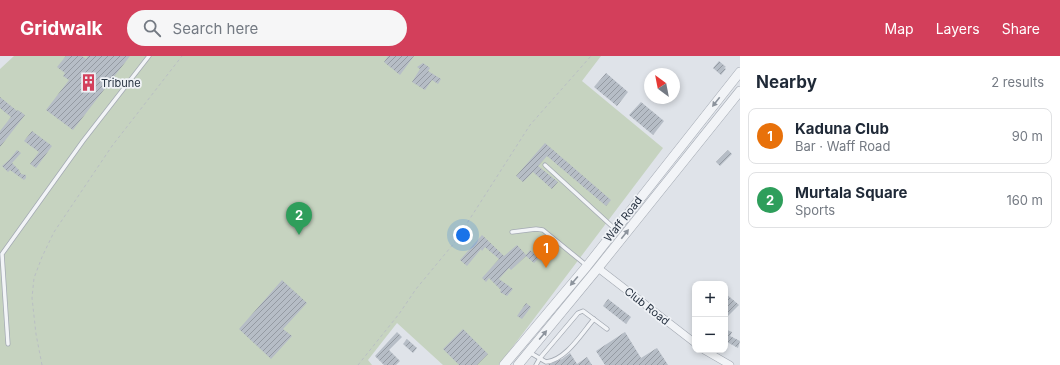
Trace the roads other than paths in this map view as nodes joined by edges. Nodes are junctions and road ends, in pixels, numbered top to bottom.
1 (149, 56) edge
2 (740, 72) edge
3 (740, 91) edge
4 (545, 165) dead end
5 (615, 229) junction
6 (512, 232) dead end
7 (586, 266) junction
8 (598, 268) junction
9 (594, 319) junction
10 (607, 329) dead end
11 (692, 341) edge
12 (8, 344) dead end
13 (529, 352) junction
14 (709, 353) edge
15 (540, 358) junction
16 (504, 365) edge
17 (519, 365) edge
18 (536, 365) edge
19 (730, 365) edge

1 - 12 lane
2 -> 5 street, Waff Road
8 -> 3 street, Waff Road
4 - 5 lane
5 - 7 street, Waff Road
6 - 7 lane
7 -> 16 street, Waff Road
8 - 11 street, Club Road
13 -> 8 street, Waff Road
9 - 10 lane
9 - 15 lane
9 - 15 lane
13 - 15 lane
13 - 17 street, Waff Road
14 - 19 street
15 - 18 lane

